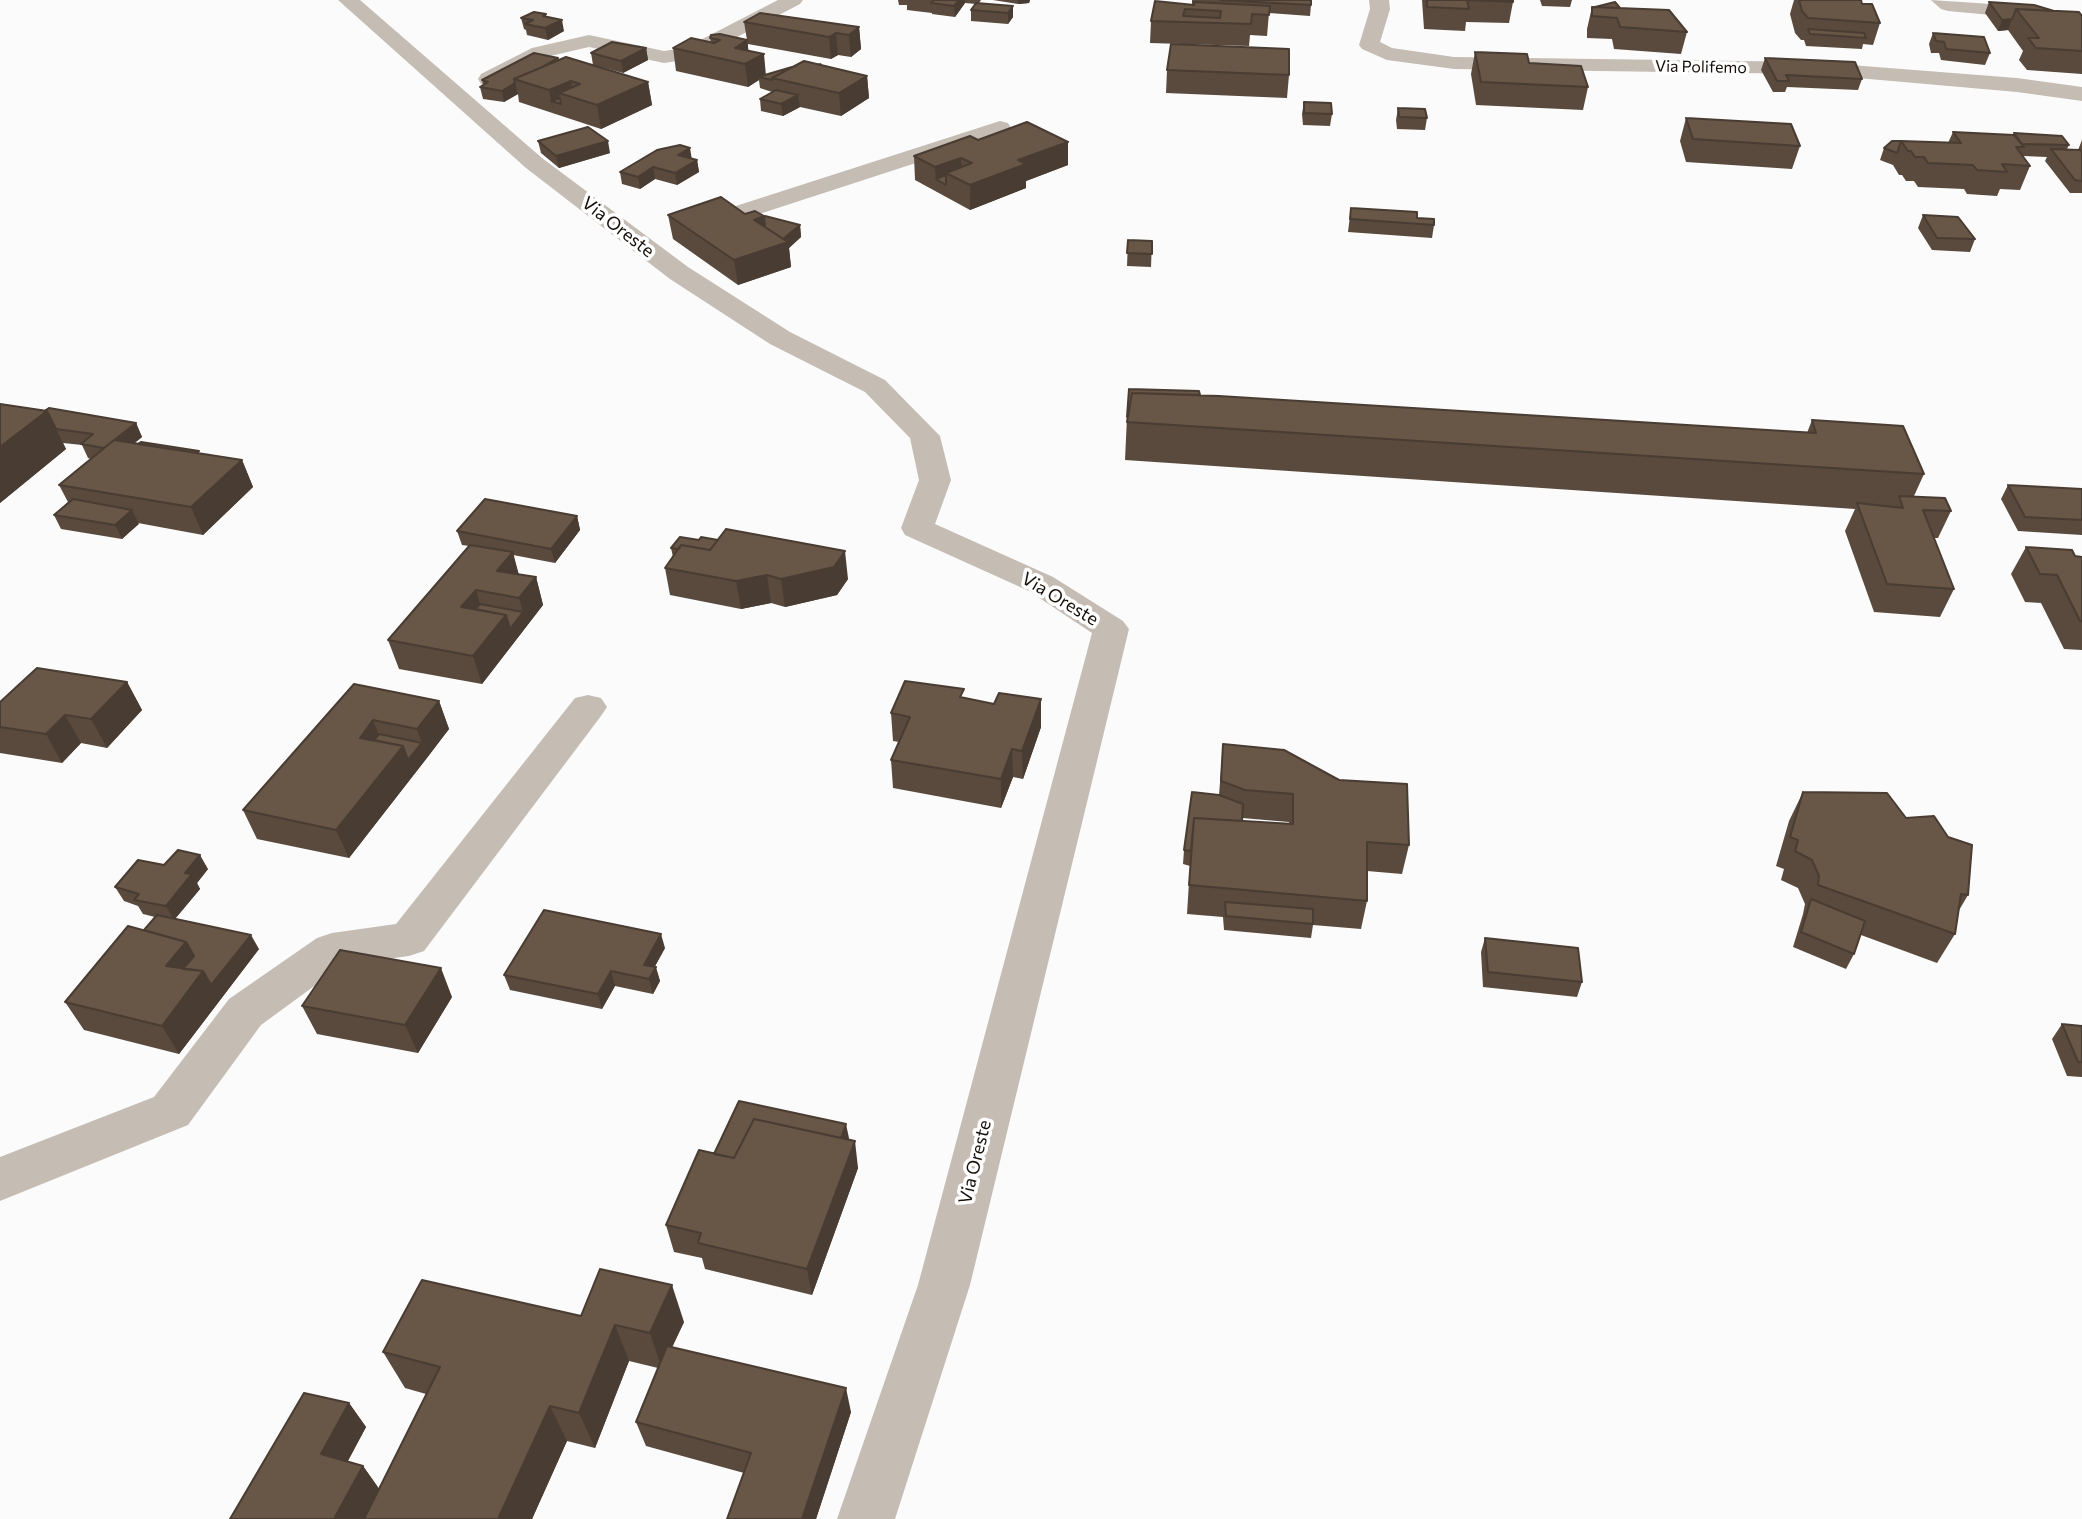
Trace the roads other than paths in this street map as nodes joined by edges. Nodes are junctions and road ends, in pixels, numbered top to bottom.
1 (348, 0) edge
2 (793, 0) edge
3 (1379, 0) edge
4 (1941, 0) edge
5 (2082, 29) edge
6 (2082, 94) edge
7 (459, 96) junction
8 (1000, 128) dead end
9 (640, 244) junction
10 (588, 706) dead end
11 (0, 1179) edge
12 (866, 1519) edge

1 - 7 street, Via Oreste
2 - 7 street
3 - 6 street, Via Polifemo
4 - 5 street
7 - 9 street, Via Oreste
8 - 9 street
9 - 12 street, Via Oreste
10 - 11 street

